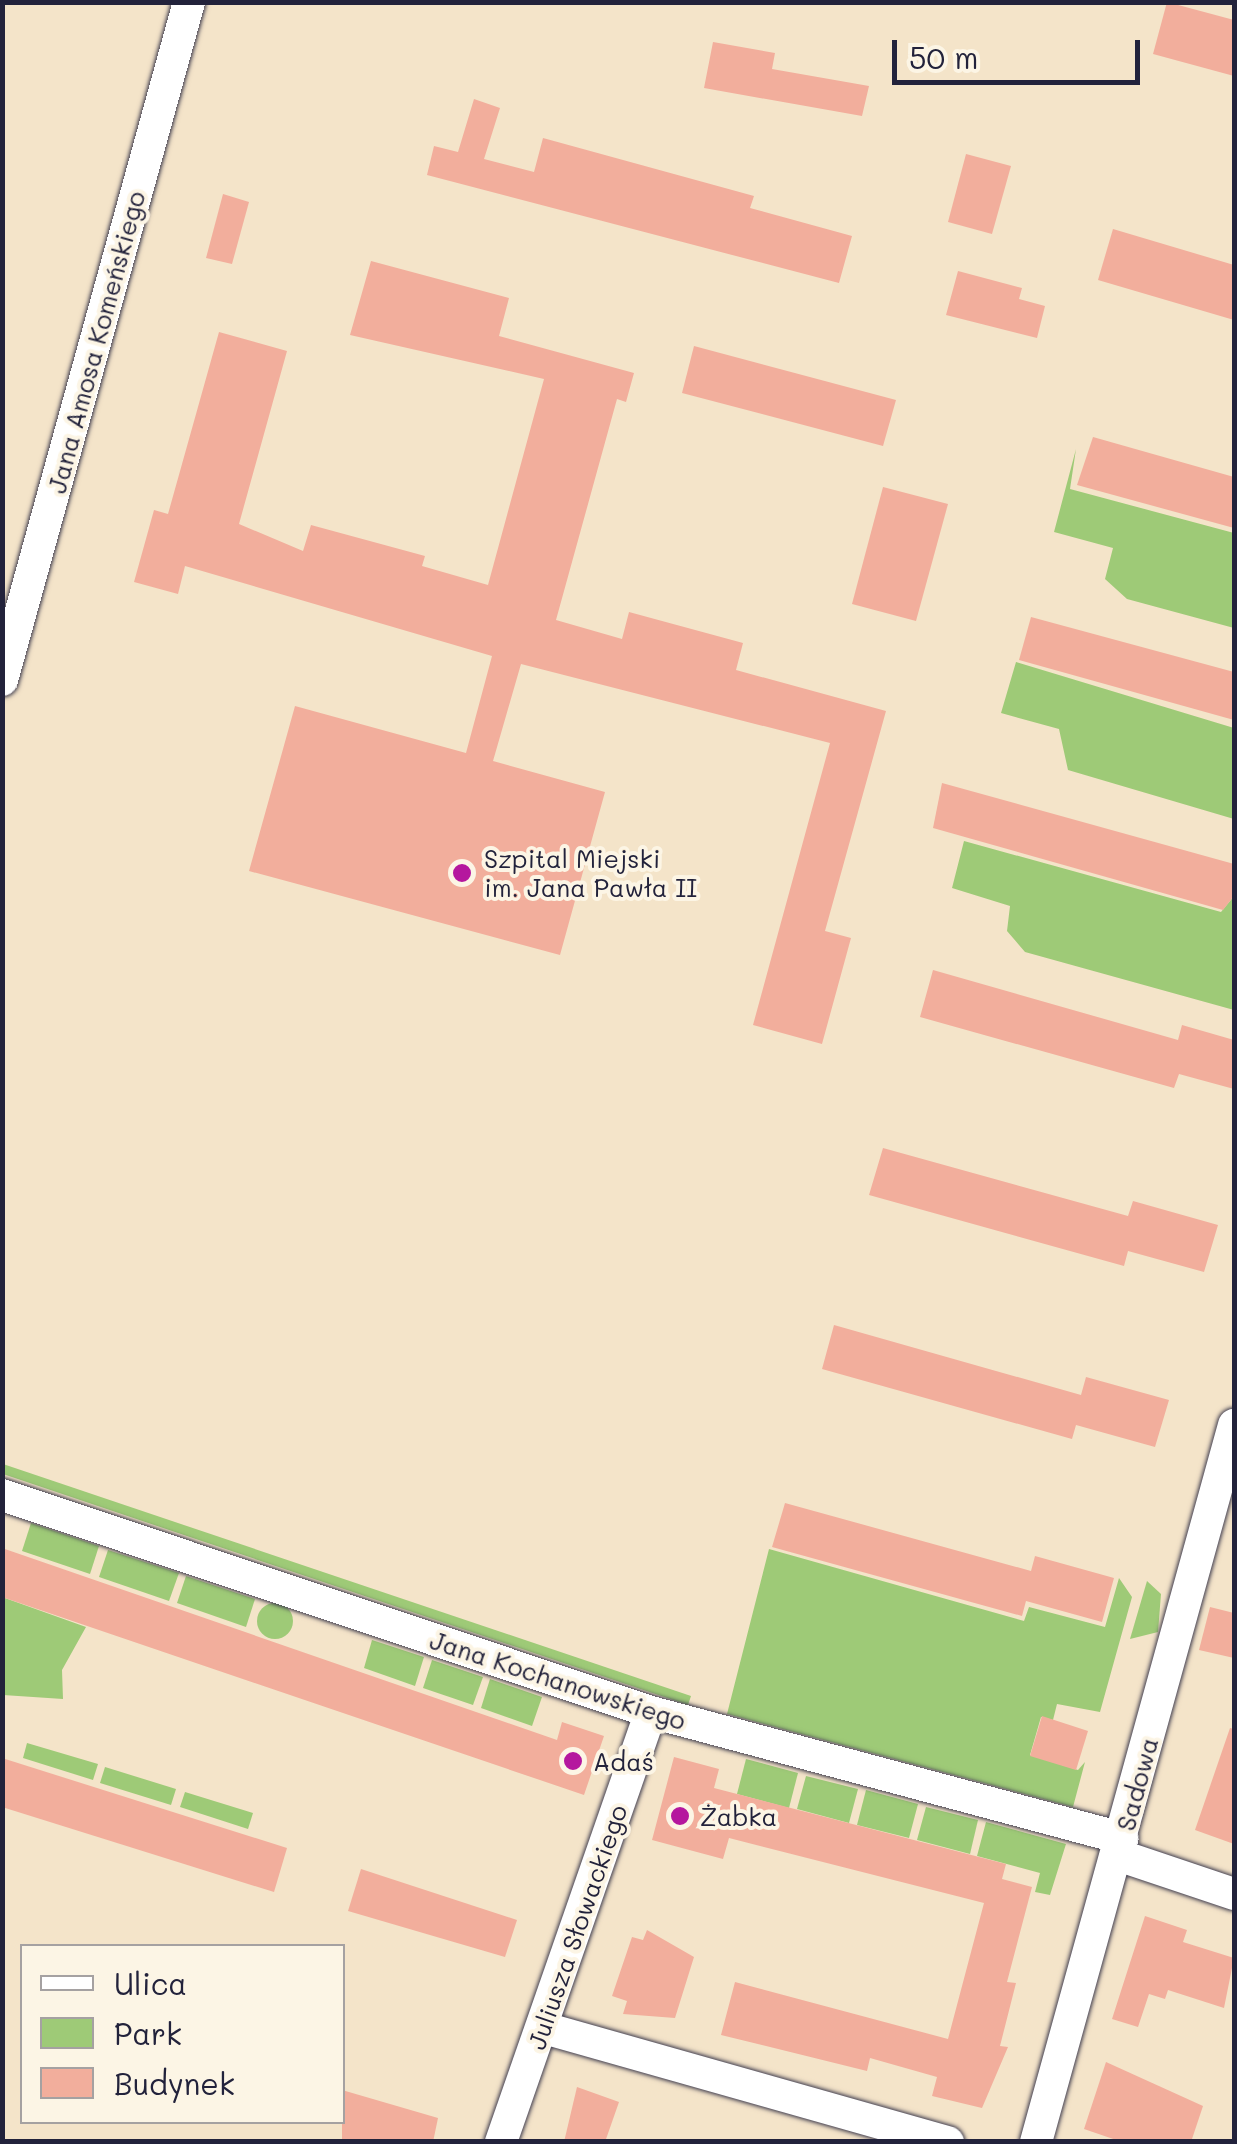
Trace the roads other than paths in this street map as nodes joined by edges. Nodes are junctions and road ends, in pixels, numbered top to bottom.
1 (189, 2) edge
2 (2, 680) edge
3 (1234, 1425) edge
4 (2, 1495) edge
5 (650, 1712) junction
6 (1120, 1846) junction
7 (1234, 1894) edge
8 (544, 2028) junction
9 (501, 2142) edge
10 (948, 2142) edge
11 (1036, 2142) edge

1 - 2 street, Jana Amosa Komeńskiego
3 - 6 street, Sadowa
4 - 5 street, Jana Kochanowskiego
5 - 6 street, Jana Kochanowskiego
5 - 8 street, Juliusza Słowackiego
6 - 7 street, Jana Kochanowskiego
6 - 11 street, Sadowa
8 - 9 street, Juliusza Słowackiego
8 - 10 street

